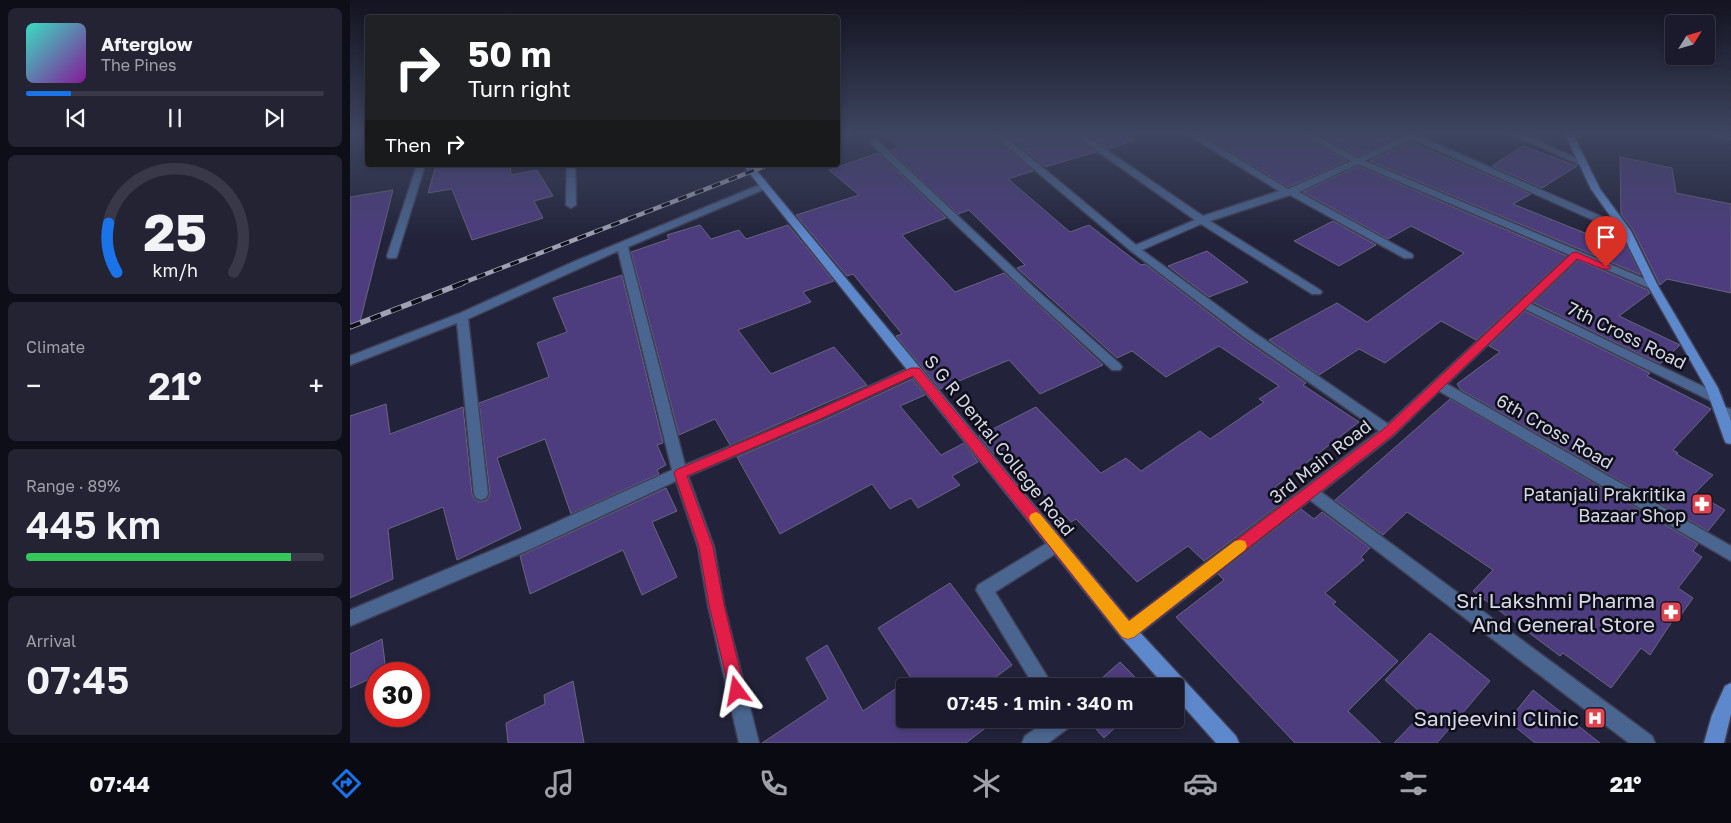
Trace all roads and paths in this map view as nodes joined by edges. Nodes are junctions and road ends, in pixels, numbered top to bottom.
1 (420, 169) edge
2 (571, 169) edge
3 (750, 169) edge
4 (902, 169) edge
5 (1038, 169) edge
6 (1127, 169) edge
7 (1250, 169) edge
8 (1341, 169) edge
9 (1376, 169) edge
10 (1487, 169) edge
11 (1586, 169) edge
12 (764, 186) junction
13 (1289, 192) junction
14 (571, 205) dead end
15 (1202, 220) junction
16 (1626, 231) junction
17 (622, 246) junction
18 (1135, 249) junction
19 (1576, 255) junction
20 (392, 256) dead end
21 (1408, 256) dead end
22 (1653, 286) junction
23 (1316, 292) dead end
24 (1523, 304) junction
25 (462, 317) junction
26 (350, 361) edge
27 (1116, 367) dead end
28 (915, 370) junction
29 (1438, 385) junction
30 (1716, 398) junction
31 (1726, 413) edge
32 (1389, 431) junction
33 (1731, 439) edge
34 (680, 473) junction
35 (1310, 492) junction
36 (481, 494) dead end
37 (1057, 544) junction
38 (1731, 554) edge
39 (350, 618) edge
40 (1128, 632) junction
41 (1039, 678) edge
42 (1731, 692) edge
43 (1052, 728) edge
44 (749, 743) edge
45 (1032, 743) edge
46 (1229, 743) edge
47 (1645, 743) edge
48 (1714, 743) edge

1 - 20 street
2 - 14 street
3 - 12 street, S G R Dental College Road
4 - 27 street
5 - 18 street
6 - 15 street
7 - 13 street
8 - 13 street
9 - 19 street
10 - 16 street
11 - 16 street
12 - 17 street
12 - 28 street, S G R Dental College Road
13 - 15 street
13 - 21 street
15 - 18 street
15 - 23 street
16 - 22 street
17 - 25 street
17 - 34 street
18 - 32 street
19 - 22 street
19 - 24 street, 3rd Main Road
22 - 30 street
24 - 29 street, 3rd Main Road
24 - 30 street, 7th Cross Road
25 - 26 street
25 - 36 street
28 - 34 street
28 - 37 street, S G R Dental College Road
29 - 32 street, 3rd Main Road
29 - 38 street, 6th Cross Road
30 - 31 street
31 - 33 street
32 - 35 street, 3rd Main Road
34 - 39 street
34 - 44 street
35 - 40 street, 3rd Main Road
35 - 47 street
37 - 40 street, S G R Dental College Road
37 - 41 street
40 - 46 street, S G R Dental College Road
42 - 48 street
43 - 45 street

